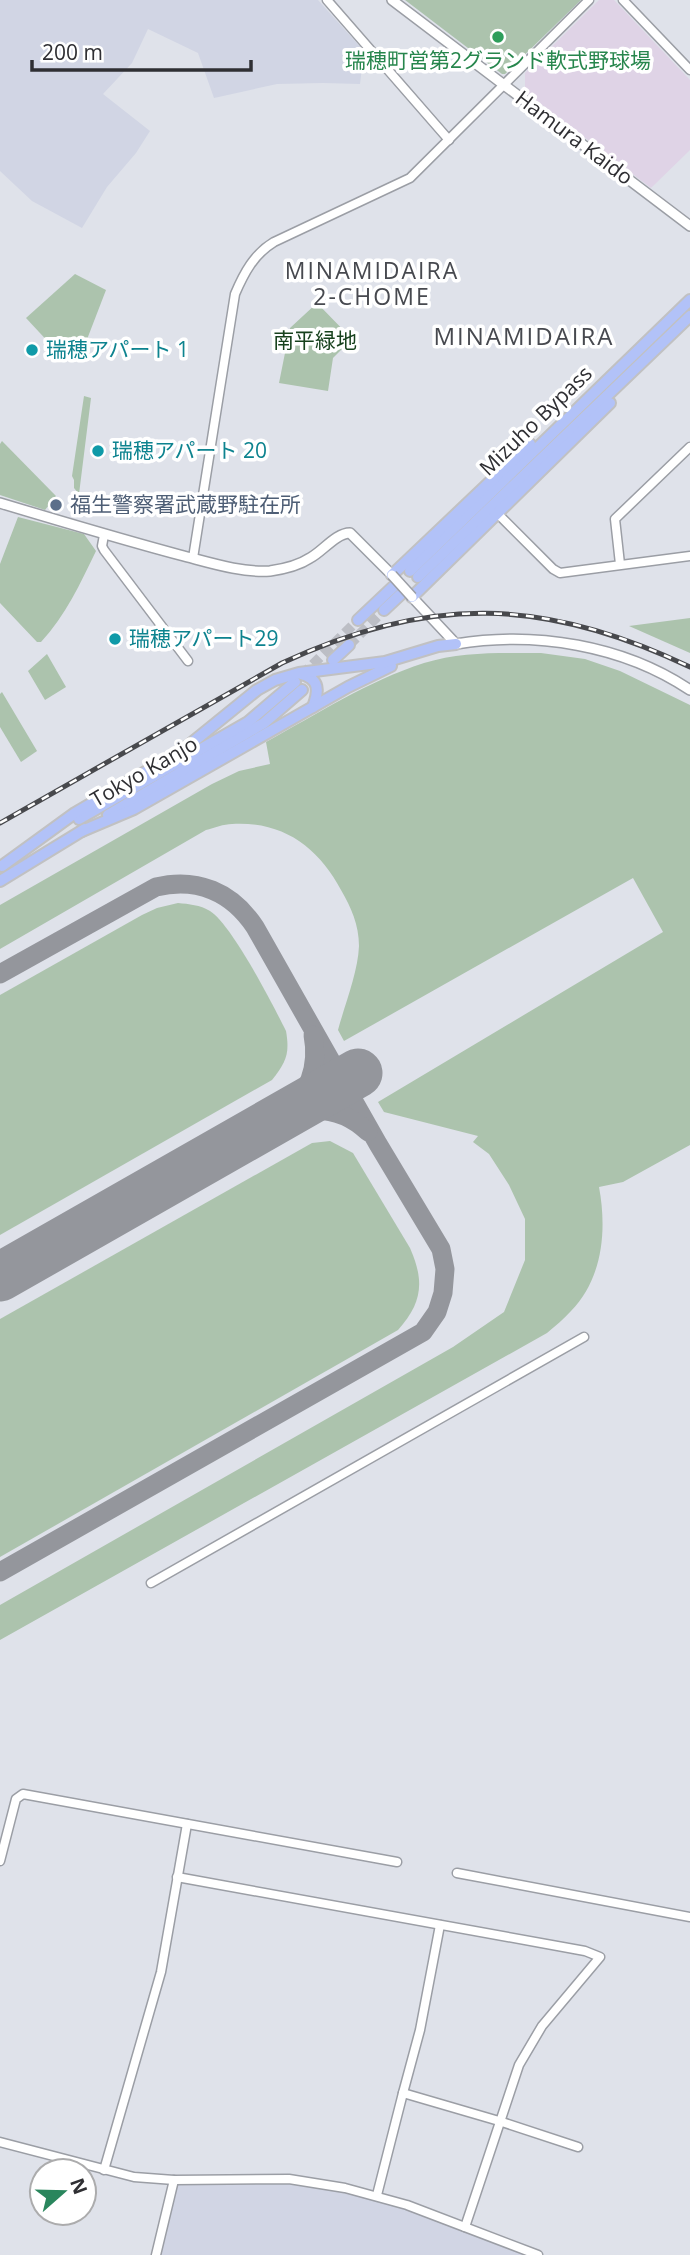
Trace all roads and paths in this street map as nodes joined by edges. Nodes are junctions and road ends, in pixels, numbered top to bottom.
1 (327, 0) edge
2 (391, 0) edge
3 (589, 0) edge
4 (623, 0) edge
5 (690, 70) edge
6 (504, 85) junction
7 (449, 140) junction
8 (690, 226) edge
9 (690, 300) edge
10 (690, 316) edge
11 (667, 338) junction
12 (604, 382) junction
13 (690, 447) edge
14 (0, 503) edge
15 (497, 513) junction
16 (104, 535) junction
17 (690, 556) edge
18 (193, 558) junction
19 (620, 564) junction
20 (392, 575) junction
21 (412, 597) junction
22 (384, 610) tunnel mouth
23 (358, 620) tunnel mouth
24 (456, 644) junction
25 (349, 645) tunnel mouth
26 (333, 660) dead end
27 (188, 662) dead end
28 (299, 682) junction
29 (690, 690) edge
30 (313, 707) junction
31 (82, 831) junction
32 (1, 866) edge
33 (0, 881) edge
34 (584, 1338) dead end
35 (151, 1583) dead end
36 (187, 1825) junction
37 (0, 1861) edge
38 (397, 1862) dead end
39 (457, 1873) dead end
40 (177, 1877) junction
41 (690, 1917) edge
42 (440, 1925) junction
43 (403, 2093) junction
44 (499, 2121) junction
45 (0, 2142) edge
46 (578, 2147) dead end
47 (104, 2170) junction
48 (174, 2180) junction
49 (377, 2195) junction
50 (465, 2227) junction
51 (156, 2255) edge
52 (538, 2255) edge

1 - 7 street
2 - 6 main road, Hamura Kaido
3 - 6 street
4 - 5 street
6 - 7 street
6 - 8 main road, Hamura Kaido
7 - 18 street
9 - 12 highway, Mizuho Bypass
10 - 11 highway, Mizuho Bypass
11 - 12 highway, Mizuho Bypass
11 - 15 highway
12 - 20 highway
13 - 19 street
14 - 16 main road
15 - 19 street
15 - 21 highway
16 - 18 main road
16 - 27 street
17 - 19 street
18 - 20 main road
20 - 21 main road, bridge
21 - 24 main road
22 - 23 highway
24 - 28 highway
24 - 29 main road
24 - 30 highway
25 - 26 highway
28 - 30 highway
28 - 31 highway, Tokyo Kanjo
28 - 32 highway, Tokyo Kanjo
28 - 32 highway
30 - 31 highway
31 - 33 highway, Tokyo Kanjo
34 - 35 street
36 - 37 street
36 - 38 street
36 - 40 street
39 - 41 street
40 - 42 street
40 - 47 street
42 - 43 street
42 - 44 street
43 - 44 street
43 - 49 street
44 - 46 street
44 - 50 street
45 - 47 street
47 - 48 street
48 - 49 street
48 - 51 street
49 - 50 street
50 - 52 street

